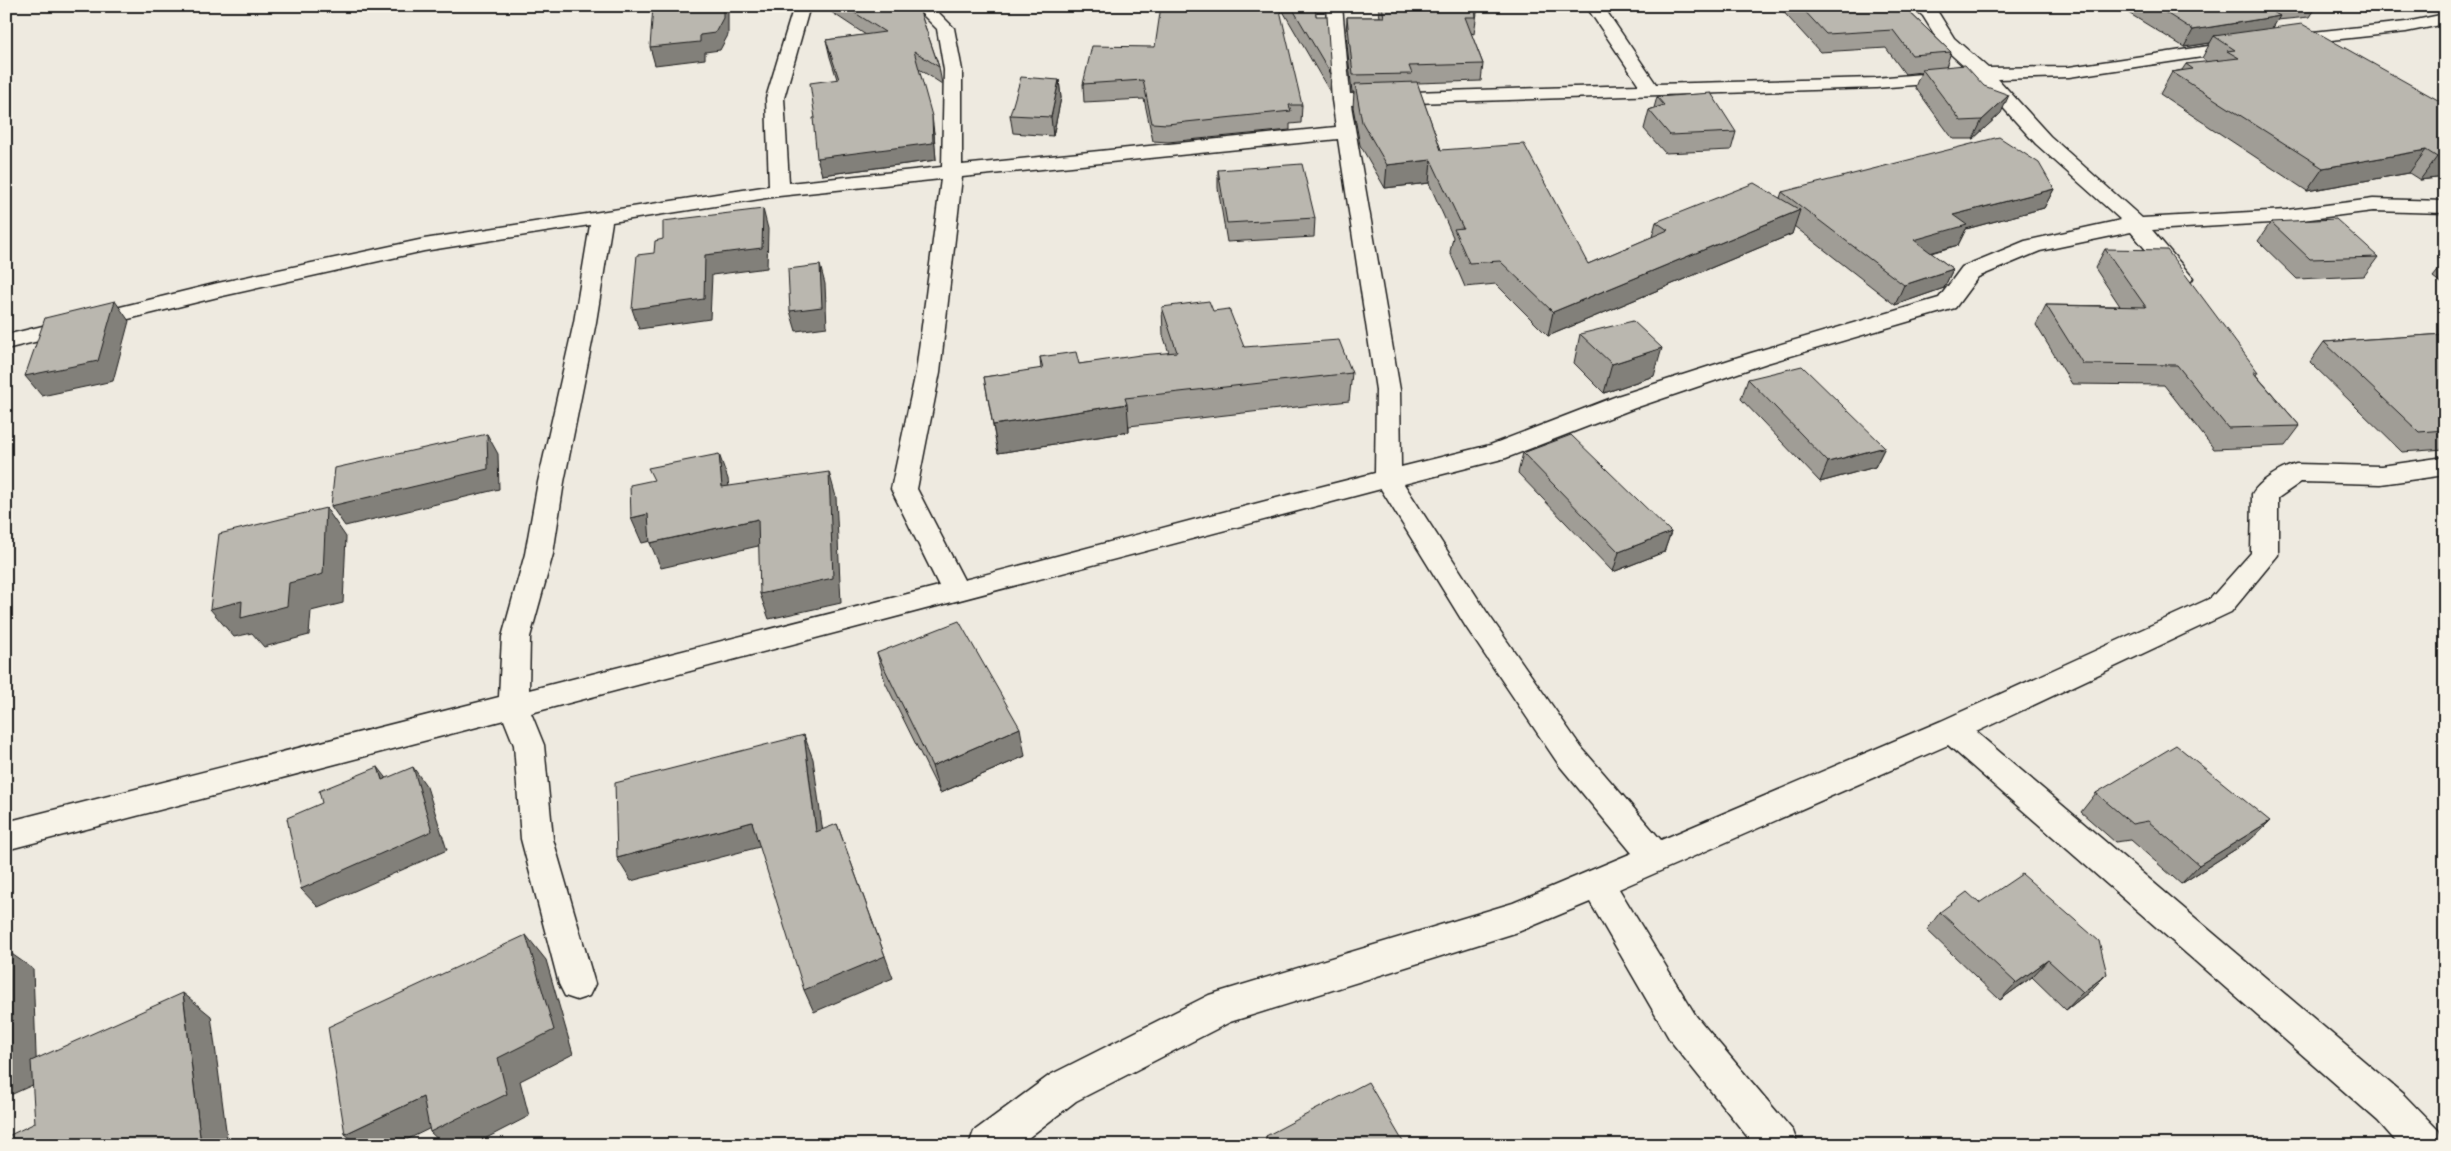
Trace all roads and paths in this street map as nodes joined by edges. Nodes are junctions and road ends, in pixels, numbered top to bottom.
1 (802, 6) edge
2 (922, 6) edge
3 (1334, 6) edge
4 (1594, 6) edge
5 (1920, 6) edge
6 (2419, 6) edge
7 (2443, 21) edge
8 (1983, 74) junction
9 (1651, 90) junction
10 (1341, 100) junction
11 (1346, 132) junction
12 (952, 174) junction
13 (780, 190) junction
14 (2445, 207) edge
15 (602, 218) junction
16 (2134, 225) junction
17 (2195, 293) edge
18 (6, 342) edge
19 (2445, 466) edge
20 (1388, 480) junction
21 (956, 592) junction
22 (514, 707) junction
23 (1952, 730) junction
24 (6, 836) edge
25 (1656, 858) junction
26 (1597, 883) junction
27 (577, 984) dead end
28 (988, 1145) edge
29 (1779, 1145) edge
30 (2425, 1145) edge

1 - 13 street
2 - 12 street
3 - 10 street
4 - 9 street
5 - 8 street
6 - 7 street
7 - 8 street
8 - 9 street
8 - 16 street
9 - 10 street
10 - 11 street
11 - 12 street
11 - 20 street
12 - 13 street
12 - 21 street
13 - 15 street
14 - 16 street
15 - 18 street
15 - 22 street
16 - 17 street
16 - 20 street
19 - 23 street
20 - 21 street
20 - 25 street
21 - 22 street
22 - 24 street
22 - 27 street
23 - 25 street
23 - 30 street
25 - 26 street
26 - 28 street
26 - 29 street

